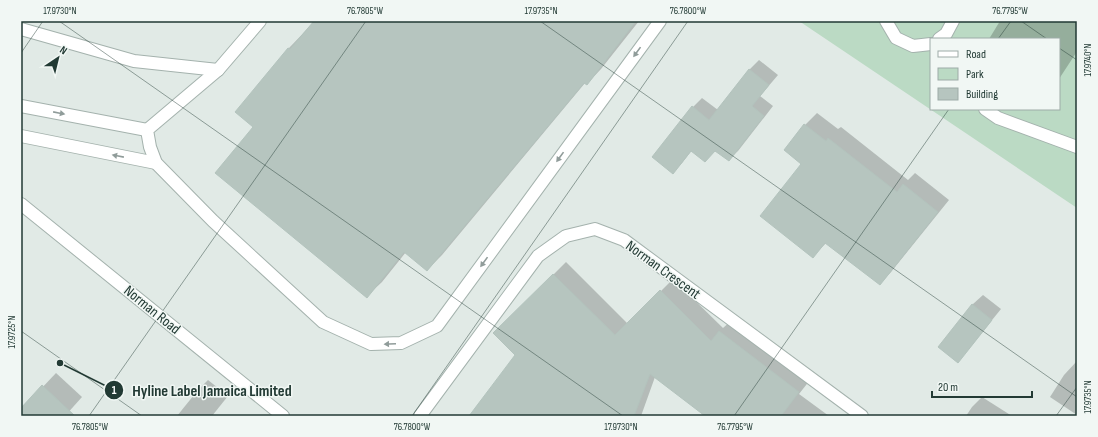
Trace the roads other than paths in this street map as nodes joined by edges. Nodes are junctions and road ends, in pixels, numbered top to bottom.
1 (260, 21) edge
2 (660, 21) edge
3 (886, 21) edge
4 (953, 21) edge
5 (21, 29) edge
6 (940, 38) edge
7 (930, 44) edge
8 (218, 70) junction
9 (21, 106) edge
10 (986, 110) edge
11 (147, 130) junction
12 (21, 136) edge
13 (1077, 147) edge
14 (156, 163) junction
15 (21, 204) edge
16 (283, 416) edge
17 (420, 416) edge
18 (862, 416) edge

1 - 8 street
2 -> 14 street
3 - 7 street
4 - 6 street
5 - 8 street
8 - 11 street
9 -> 11 street
10 - 13 street
11 - 14 street
14 -> 12 street
15 - 16 street, Norman Road
17 - 18 street, Norman Crescent

